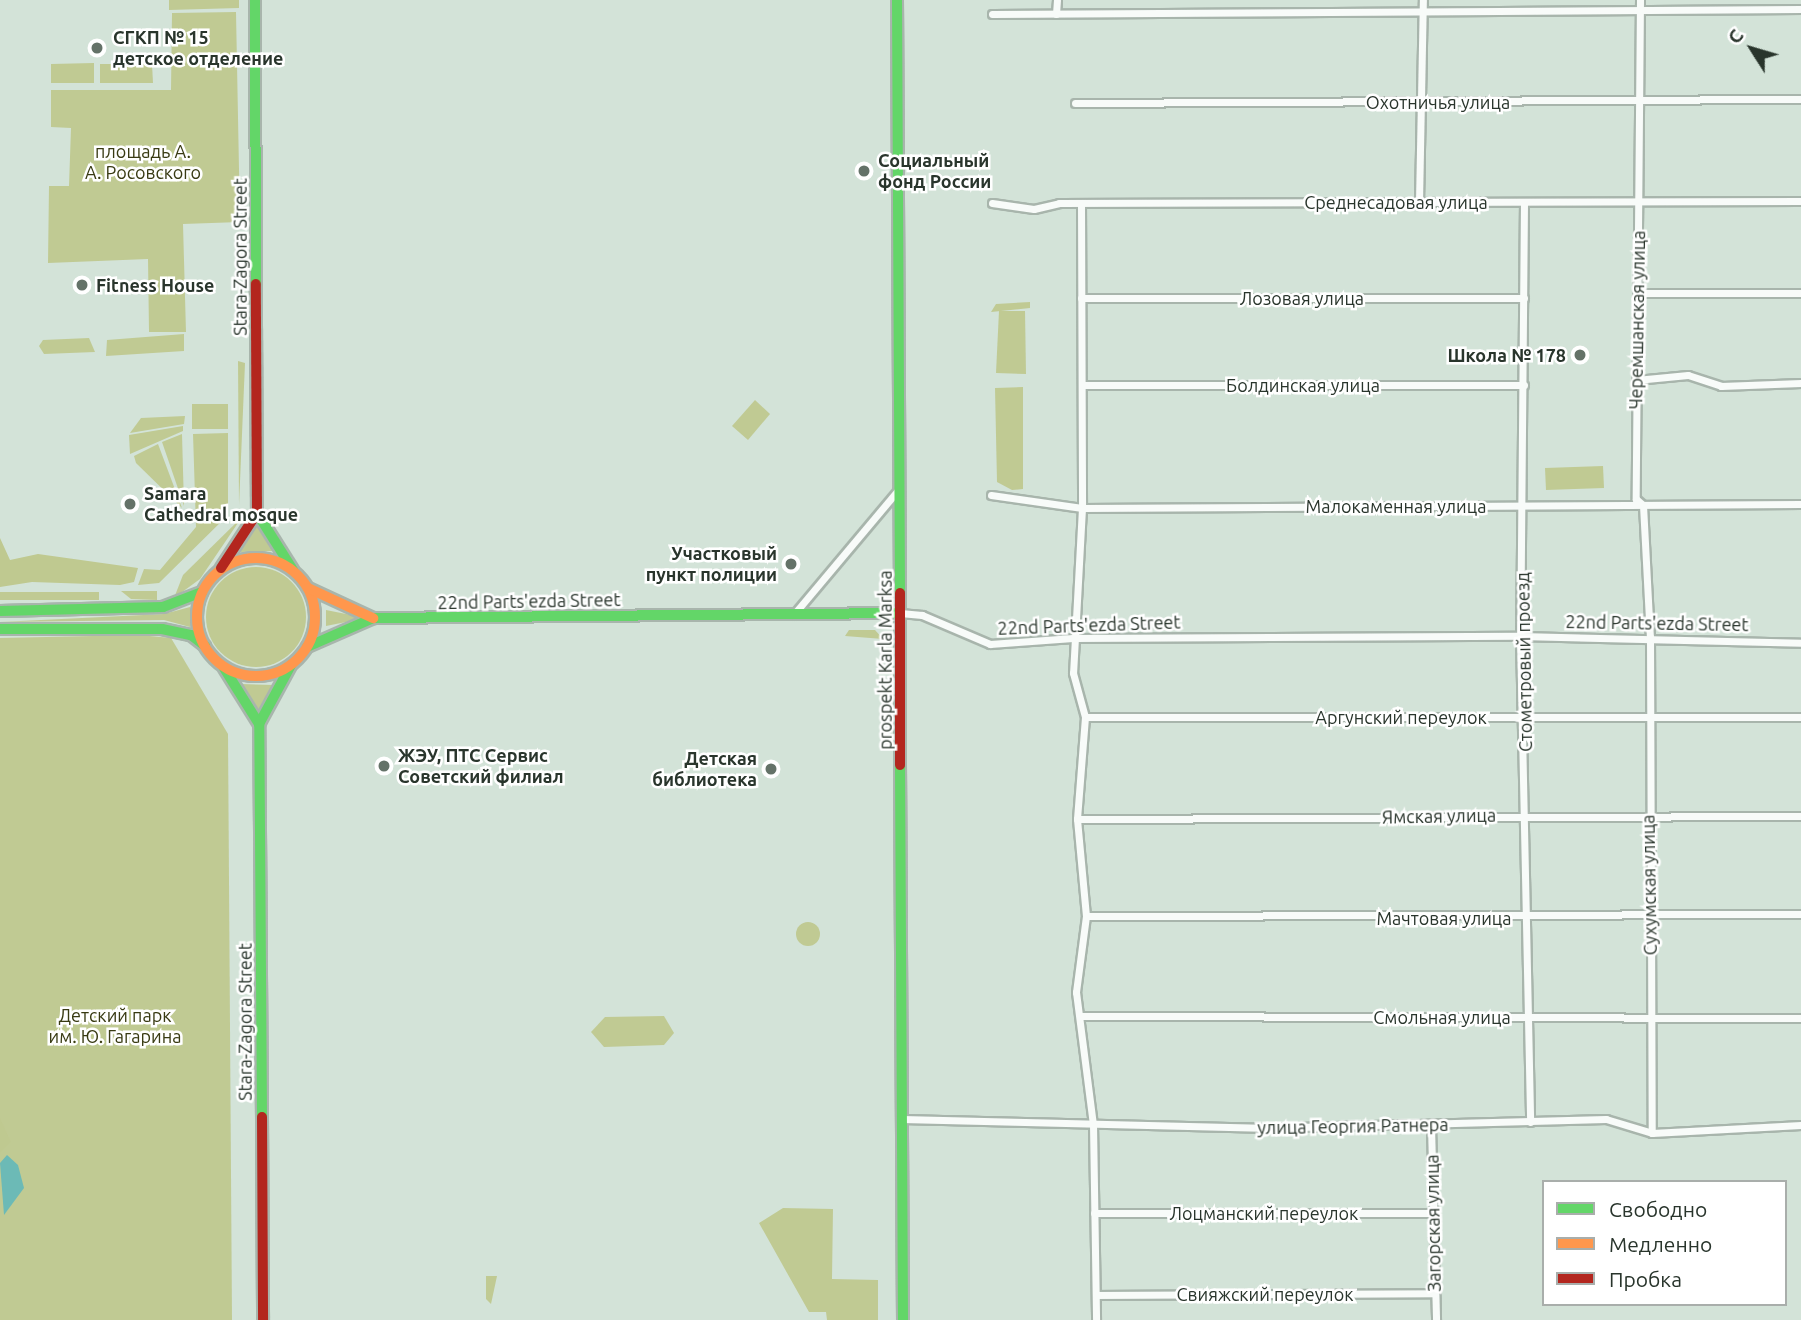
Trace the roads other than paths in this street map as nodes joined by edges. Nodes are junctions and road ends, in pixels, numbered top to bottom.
1 (255, 0) edge
2 (897, 0) edge
3 (1057, 0) edge
4 (1423, 0) edge
5 (1640, 0) edge
6 (1801, 9) edge
7 (1639, 10) junction
8 (992, 14) dead end
9 (1056, 14) junction
10 (1423, 14) junction
11 (1801, 99) edge
12 (1642, 102) junction
13 (1075, 103) dead end
14 (1422, 103) junction
15 (1801, 201) edge
16 (1419, 202) junction
17 (1524, 202) junction
18 (1639, 202) junction
19 (992, 203) dead end
20 (1081, 203) junction
21 (1637, 293) junction
22 (1801, 293) edge
23 (1081, 298) junction
24 (1524, 298) junction
25 (1636, 380) junction
26 (1801, 383) edge
27 (1082, 385) junction
28 (1524, 385) junction
29 (900, 489) junction
30 (991, 495) dead end
31 (1801, 504) edge
32 (1643, 505) junction
33 (1522, 506) junction
34 (1082, 508) junction
35 (257, 513) junction
36 (221, 568) junction
37 (295, 573) junction
38 (308, 589) junction
39 (202, 592) junction
40 (0, 611) edge
41 (794, 614) junction
42 (900, 614) junction
43 (373, 618) junction
44 (0, 629) edge
45 (1520, 636) junction
46 (1650, 637) junction
47 (1073, 638) junction
48 (1801, 643) edge
49 (205, 647) junction
50 (307, 648) junction
51 (291, 665) junction
52 (224, 668) junction
53 (1085, 717) junction
54 (1801, 717) edge
55 (1526, 718) junction
56 (1649, 719) junction
57 (259, 724) junction
58 (1526, 815) junction
59 (1801, 816) edge
60 (1647, 817) junction
61 (1077, 819) junction
62 (1801, 914) edge
63 (1086, 916) junction
64 (1525, 918) junction
65 (1651, 918) junction
66 (1082, 1016) junction
67 (1530, 1018) junction
68 (1801, 1018) edge
69 (1650, 1019) junction
70 (902, 1119) junction
71 (1530, 1122) junction
72 (1093, 1124) junction
73 (1801, 1125) edge
74 (1431, 1126) junction
75 (1652, 1133) junction
76 (1094, 1213) junction
77 (1433, 1213) junction
78 (1435, 1293) junction
79 (1096, 1296) junction
80 (263, 1320) edge
81 (903, 1320) edge
82 (1096, 1320) edge
83 (1436, 1320) edge

1 - 35 street, Stara-Zagora Street
2 - 29 street, prospekt Karla Marksa
3 - 9 street
4 - 10 street
5 - 7 street, Черемшанская улица
6 - 7 street
7 - 10 street
7 - 12 street, Черемшанская улица
8 - 9 street
9 - 10 street
10 - 14 street
11 - 12 street, Охотничья улица
12 - 14 street, Охотничья улица
12 - 18 street, Черемшанская улица
13 - 14 street, Охотничья улица
14 - 16 street
15 - 18 street, Среднесадовая улица
16 - 17 street, Среднесадовая улица
16 - 20 street, Среднесадовая улица
17 - 18 street, Среднесадовая улица
17 - 24 street, Стометровый проезд
18 - 21 street, Черемшанская улица
19 - 20 street, Среднесадовая улица
20 - 23 street
21 - 22 street
21 - 25 street, Черемшанская улица
23 - 24 street, Лозовая улица
23 - 27 street
24 - 28 street, Стометровый проезд
25 - 26 street
25 - 32 street, Черемшанская улица
27 - 28 street, Болдинская улица
27 - 34 street
28 - 33 street, Стометровый проезд
29 - 41 street
29 - 42 street, prospekt Karla Marksa
30 - 34 street, Малокаменная улица
31 - 32 street, Малокаменная улица
32 - 33 street, Малокаменная улица
32 - 46 street, Черемшанская улица
33 - 34 street, Малокаменная улица
33 - 45 street, Стометровый проезд
34 - 47 street
35 - 36 street
35 - 37 street
36 - 37 street
36 - 39 street
37 - 38 street
38 - 43 street, 22nd Parts'ezda Street
38 - 50 street
39 - 40 street
39 - 49 street
41 - 42 street, 22nd Parts'ezda Street
41 - 43 street, 22nd Parts'ezda Street
42 - 47 street, 22nd Parts'ezda Street
42 - 70 street, prospekt Karla Marksa
43 - 50 street
44 - 49 street
45 - 46 street, 22nd Parts'ezda Street
45 - 47 street, 22nd Parts'ezda Street
45 - 55 street, Стометровый проезд
46 - 48 street, 22nd Parts'ezda Street
46 - 56 street, Сухумская улица
47 - 53 street
49 - 52 street
50 - 51 street
51 - 52 street
51 - 57 street, Stara-Zagora Street
52 - 57 street
53 - 55 street, Аргунский переулок
53 - 61 street
54 - 56 street, Аргунский переулок
55 - 56 street, Аргунский переулок
55 - 58 street, Стометровый проезд
56 - 60 street, Сухумская улица
57 - 80 street, Stara-Zagora Street
58 - 60 street, Ямская улица
58 - 61 street, Ямская улица
58 - 64 street, Стометровый проезд
59 - 60 street, Ямская улица
60 - 65 street, Сухумская улица
61 - 63 street
62 - 65 street, Мачтовая улица
63 - 64 street, Мачтовая улица
63 - 66 street
64 - 65 street, Мачтовая улица
64 - 67 street, Стометровый проезд
65 - 69 street, Сухумская улица
66 - 67 street, Смольная улица
66 - 72 street
67 - 69 street, Смольная улица
67 - 71 street, Стометровый проезд
68 - 69 street, Смольная улица
69 - 75 street, Сухумская улица
70 - 72 street, улица Георгия Ратнера
70 - 81 street, prospekt Karla Marksa
71 - 74 street, улица Георгия Ратнера
71 - 75 street, улица Георгия Ратнера
72 - 74 street, улица Георгия Ратнера
72 - 76 street
73 - 75 street, улица Георгия Ратнера
74 - 77 street, Загорская улица
76 - 77 street, Лоцманский переулок
76 - 79 street
77 - 78 street, Загорская улица
78 - 79 street, Свияжский переулок
78 - 83 street, Загорская улица
79 - 82 street

